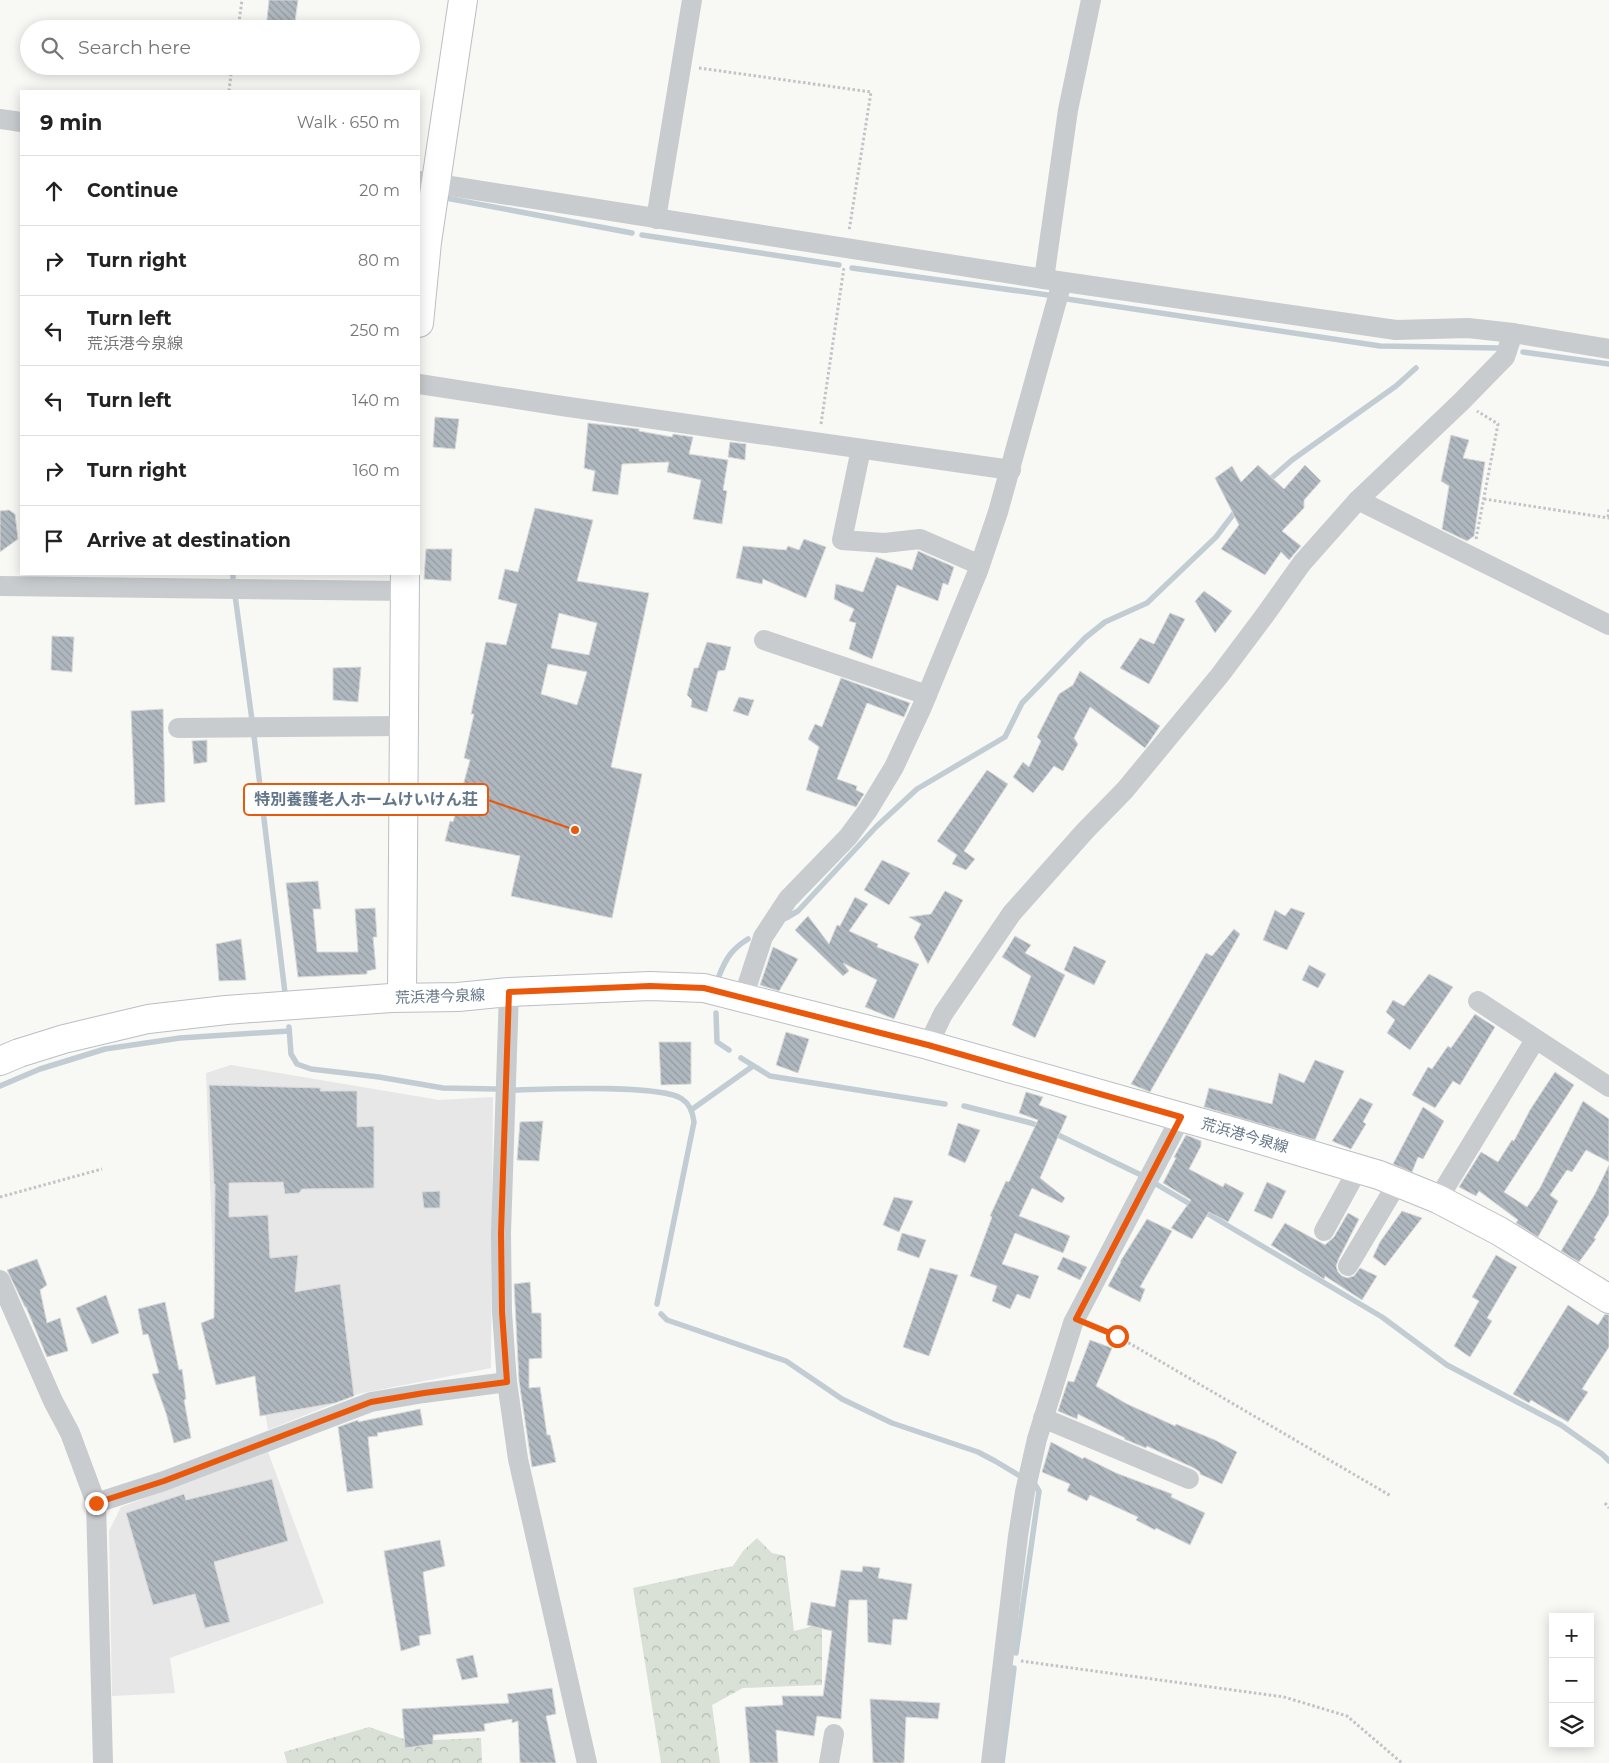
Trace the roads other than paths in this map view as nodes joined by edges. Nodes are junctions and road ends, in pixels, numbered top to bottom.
1 (462, 0) edge
2 (692, 0) edge
3 (1091, 0) edge
4 (0, 119) edge
5 (20, 122) edge
6 (427, 182) edge
7 (656, 219) junction
8 (1053, 280) junction
9 (420, 313) edge
10 (1513, 333) junction
11 (1609, 349) edge
12 (420, 384) edge
13 (861, 449) junction
14 (1011, 470) junction
15 (1358, 500) junction
16 (980, 564) junction
17 (405, 583) edge
18 (0, 586) edge
19 (1609, 625) edge
20 (764, 640) dead end
21 (927, 695) junction
22 (404, 726) junction
23 (178, 728) dead end
24 (509, 992) junction
25 (402, 997) junction
26 (743, 998) junction
27 (1478, 1001) dead end
28 (1535, 1040) junction
29 (928, 1045) junction
30 (0, 1061) edge
31 (1609, 1088) edge
32 (1181, 1117) junction
33 (1358, 1169) junction
34 (1398, 1182) junction
35 (1438, 1199) junction
36 (1324, 1231) dead end
37 (1348, 1266) dead end
38 (0, 1280) edge
39 (1609, 1299) edge
40 (507, 1382) junction
41 (1043, 1418) junction
42 (1189, 1479) dead end
43 (96, 1503) junction
44 (834, 1734) dead end
45 (103, 1763) edge
46 (587, 1763) edge
47 (829, 1763) edge
48 (991, 1763) edge

1 - 6 main road
2 - 7 street
3 - 8 street
4 - 5 street
6 - 7 street
6 - 9 main road
7 - 8 street
8 - 10 street
8 - 14 street
10 - 11 street
10 - 15 street
12 - 13 street
13 - 14 street
13 - 16 street
14 - 16 street
15 - 19 street
15 - 29 street
16 - 21 street
17 - 18 street
17 - 22 main road
20 - 21 street
21 - 26 street
22 - 23 street
22 - 25 main road
24 - 25 main road, 荒浜港今泉線
24 - 26 main road, 荒浜港今泉線
24 - 40 street
25 - 30 main road, 荒浜港今泉線
26 - 29 main road, 荒浜港今泉線
27 - 28 street
28 - 31 street
28 - 35 street
29 - 32 main road, 荒浜港今泉線
32 - 33 main road, 荒浜港今泉線
32 - 41 street
33 - 34 main road, 荒浜港今泉線
33 - 36 street
34 - 35 main road, 荒浜港今泉線
34 - 37 street
35 - 39 main road, 荒浜港今泉線
38 - 43 street
40 - 43 street
40 - 46 street
41 - 42 street
41 - 48 street
43 - 45 street
44 - 47 street

